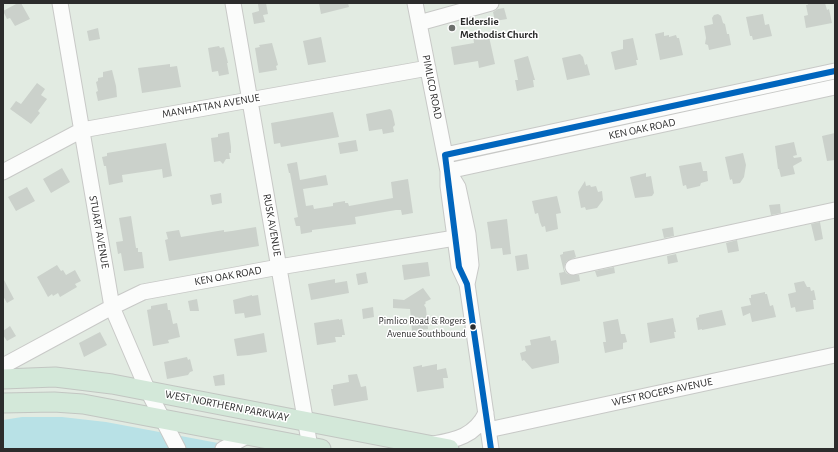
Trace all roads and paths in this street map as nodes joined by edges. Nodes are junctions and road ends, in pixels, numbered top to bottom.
1 (60, 3) edge
2 (233, 3) edge
3 (415, 3) edge
4 (491, 3) edge
5 (419, 23) junction
6 (428, 68) junction
7 (835, 71) edge
8 (835, 87) edge
9 (250, 99) junction
10 (82, 130) junction
11 (445, 155) junction
12 (448, 171) junction
13 (3, 172) edge
14 (835, 210) edge
15 (466, 228) junction
16 (455, 238) junction
17 (279, 267) junction
18 (573, 267) dead end
19 (467, 284) junction
20 (112, 307) junction
21 (835, 355) edge
22 (3, 366) edge
23 (3, 379) edge
24 (148, 391) junction
25 (3, 404) edge
26 (486, 413) junction
27 (162, 418) junction
28 (306, 421) junction
29 (488, 430) junction
30 (249, 435) junction
31 (426, 445) junction
32 (315, 448) edge
33 (178, 449) edge
34 (223, 449) edge
35 (449, 449) edge
36 (491, 449) edge

1 - 10 street, STUART AVENUE
2 - 9 street, RUSK AVENUE
3 - 5 street, PIMLICO ROAD
4 - 5 street
5 - 6 street, PIMLICO ROAD
6 - 9 street, MANHATTAN AVENUE
6 - 11 street, PIMLICO ROAD
7 - 11 street, KEN OAK ROAD
8 - 12 street, KEN OAK ROAD
9 - 10 street, MANHATTAN AVENUE
9 - 17 street, RUSK AVENUE
10 - 13 street, MANHATTAN AVENUE
10 - 20 street, STUART AVENUE
11 - 12 street, PIMLICO ROAD
12 - 15 street, PIMLICO ROAD
12 - 16 street, PIMLICO ROAD
14 - 18 street
15 - 16 street
15 - 19 street, PIMLICO ROAD
16 - 17 street, KEN OAK ROAD
16 - 19 street, PIMLICO ROAD
17 - 20 street, KEN OAK ROAD
17 - 28 street, RUSK AVENUE
19 - 26 street, PIMLICO ROAD
20 - 22 street, KEN OAK ROAD
20 - 24 street, STUART AVENUE
21 - 29 street, WEST ROGERS AVENUE
23 - 24 main road, WEST NORTHERN PARKWAY
24 - 27 street, STUART AVENUE
24 - 28 main road, WEST NORTHERN PARKWAY
25 - 27 main road
26 - 29 street, PIMLICO ROAD
26 - 31 street
27 - 30 main road
27 - 33 street, STUART AVENUE
28 - 31 main road, WEST NORTHERN PARKWAY
28 - 32 street, RUSK AVENUE
29 - 36 street, PIMLICO ROAD
30 - 32 main road
30 - 34 street
31 - 35 main road, WEST NORTHERN PARKWAY

